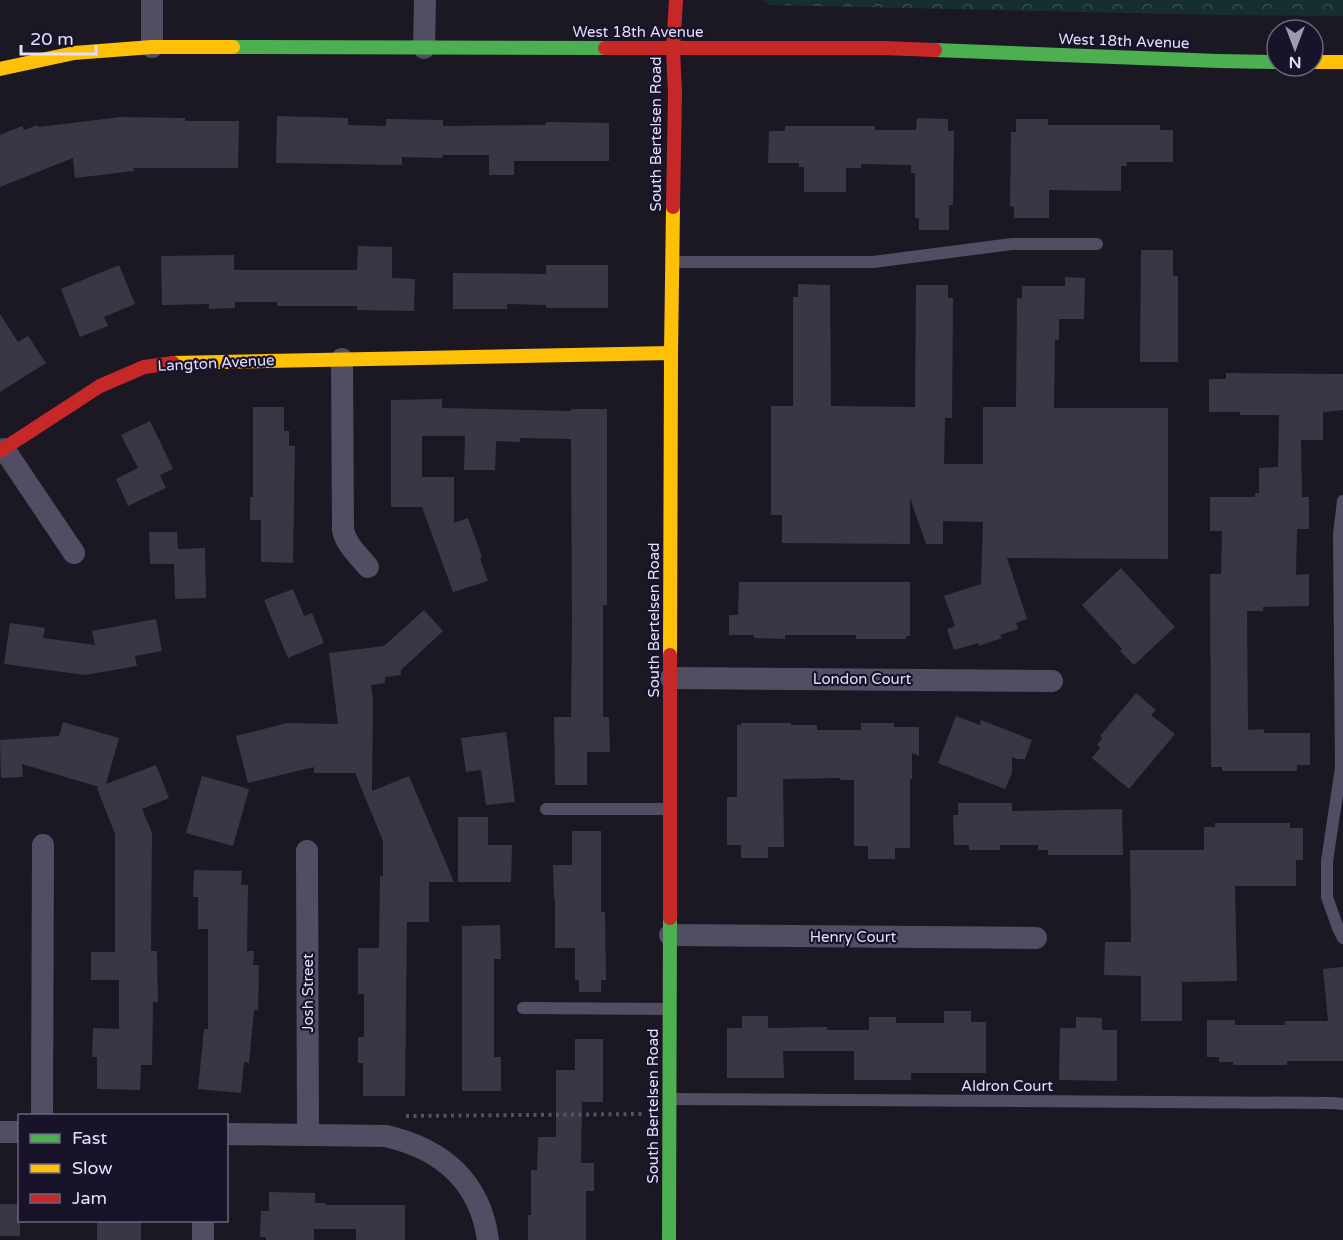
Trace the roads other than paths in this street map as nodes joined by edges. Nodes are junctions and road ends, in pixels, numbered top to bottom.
1 (152, 0) edge
2 (426, 0) edge
3 (676, 0) edge
4 (152, 47) junction
5 (424, 48) junction
6 (673, 48) junction
7 (1265, 62) edge
8 (1325, 62) edge
9 (1343, 62) edge
10 (0, 69) edge
11 (1097, 244) dead end
12 (672, 262) junction
13 (671, 353) junction
14 (342, 359) junction
15 (2, 450) edge
16 (1343, 501) edge
17 (74, 553) dead end
18 (368, 567) dead end
19 (671, 678) junction
20 (1052, 681) dead end
21 (546, 809) dead end
22 (671, 809) junction
23 (43, 844) dead end
24 (307, 851) dead end
25 (670, 935) junction
26 (1036, 938) dead end
27 (1343, 938) edge
28 (523, 1008) dead end
29 (670, 1009) junction
30 (670, 1099) junction
31 (1343, 1104) edge
32 (42, 1114) edge
33 (0, 1132) edge
34 (18, 1132) edge
35 (228, 1134) edge
36 (308, 1135) junction
37 (203, 1222) edge
38 (203, 1240) edge
39 (488, 1240) edge
40 (669, 1240) edge

1 - 4 street
2 - 5 street
3 - 6 street, South Bertelsen Road
4 - 5 street, West 18th Avenue
4 - 10 street, West 18th Avenue
5 - 6 street, West 18th Avenue
6 - 7 street, West 18th Avenue
6 - 12 street, South Bertelsen Road
8 - 9 street
11 - 12 lane
12 - 13 street, South Bertelsen Road
13 - 14 street, Langton Avenue
13 - 19 street, South Bertelsen Road
14 - 15 street, Langton Avenue
14 - 18 street
15 - 17 street, Langton Avenue
16 - 27 lane
19 - 20 street, London Court
19 - 22 street, South Bertelsen Road
21 - 22 lane
22 - 25 street, South Bertelsen Road
23 - 32 street
24 - 36 street, Josh Street
25 - 26 street, Henry Court
25 - 29 street, South Bertelsen Road
28 - 29 lane
29 - 30 street, South Bertelsen Road
30 - 31 lane, Aldron Court
30 - 40 street, South Bertelsen Road
33 - 34 street
35 - 36 street
36 - 39 street
37 - 38 street

